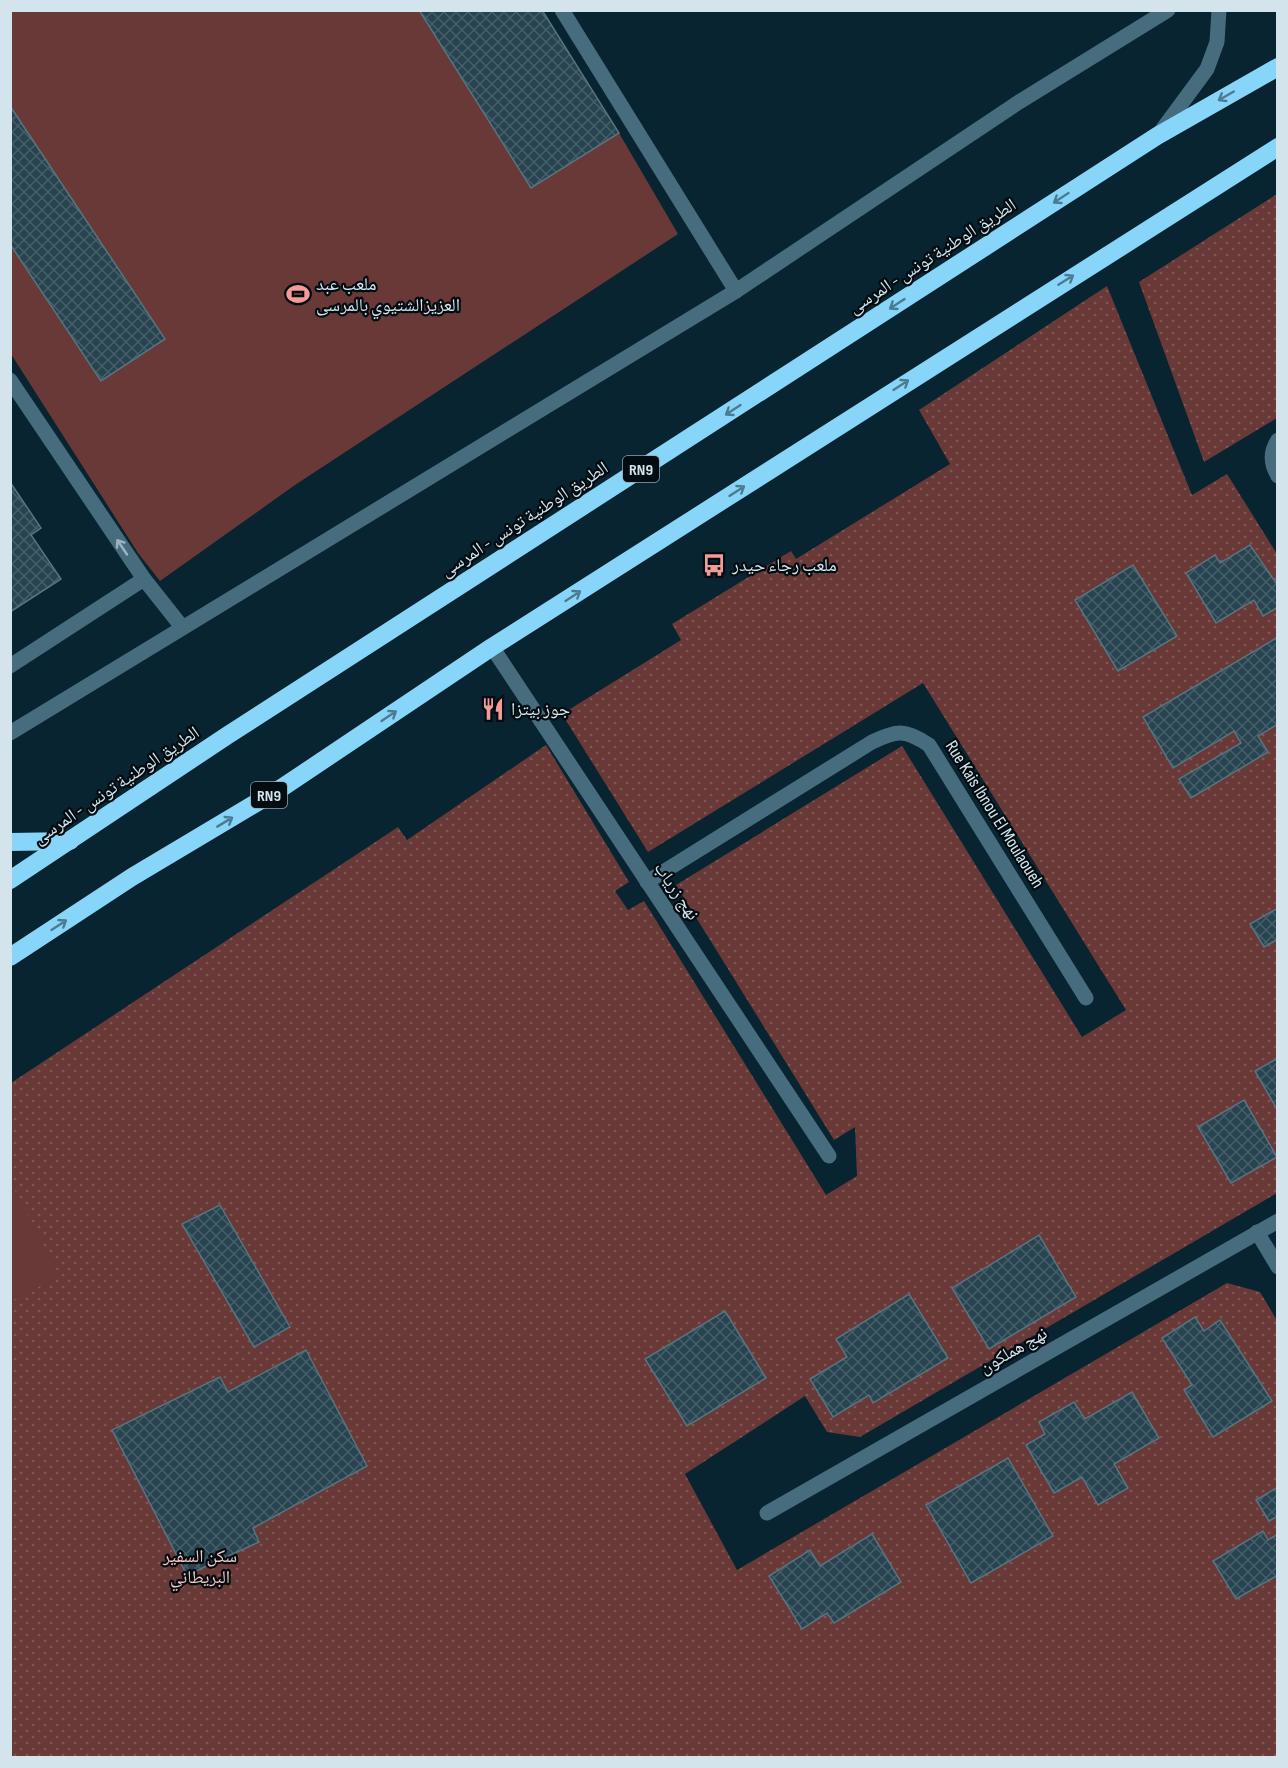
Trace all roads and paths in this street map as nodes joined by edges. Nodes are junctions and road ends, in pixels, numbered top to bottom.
1 (562, 10) edge
2 (1168, 10) edge
3 (1219, 10) edge
4 (1278, 67) edge
5 (1157, 136) junction
6 (1278, 147) edge
7 (736, 291) junction
8 (10, 380) edge
9 (1278, 440) edge
10 (1278, 476) edge
11 (144, 579) junction
12 (182, 627) junction
13 (492, 647) junction
14 (10, 666) edge
15 (10, 733) edge
16 (72, 841) junction
17 (10, 842) edge
18 (10, 880) edge
19 (647, 882) junction
20 (10, 957) edge
21 (1086, 998) dead end
22 (829, 1156) dead end
23 (1278, 1221) edge
24 (1257, 1232) junction
25 (1278, 1267) edge
26 (767, 1514) dead end

1 - 7 street
2 - 7 street
3 - 5 street
4 -> 5 highway, الطريق الوطنية تونس - المرسى / RN9
5 -> 16 highway, الطريق الوطنية تونس - المرسى / RN9
13 -> 6 highway, RN9
7 - 12 street
11 -> 8 street
9 - 10 street
11 - 12 street
11 - 14 street
12 - 15 street
13 - 19 street, نهج زرياب
20 -> 13 highway, RN9
16 - 17 highway
16 - 18 highway, الطريق الوطنية تونس - المرسى / RN9
19 - 21 street, Rue Kais Ibnou El Moulaoueh
19 - 22 street, نهج زرياب
23 - 24 street, نهج هملكون
24 - 25 street
24 - 26 street, نهج هملكون

